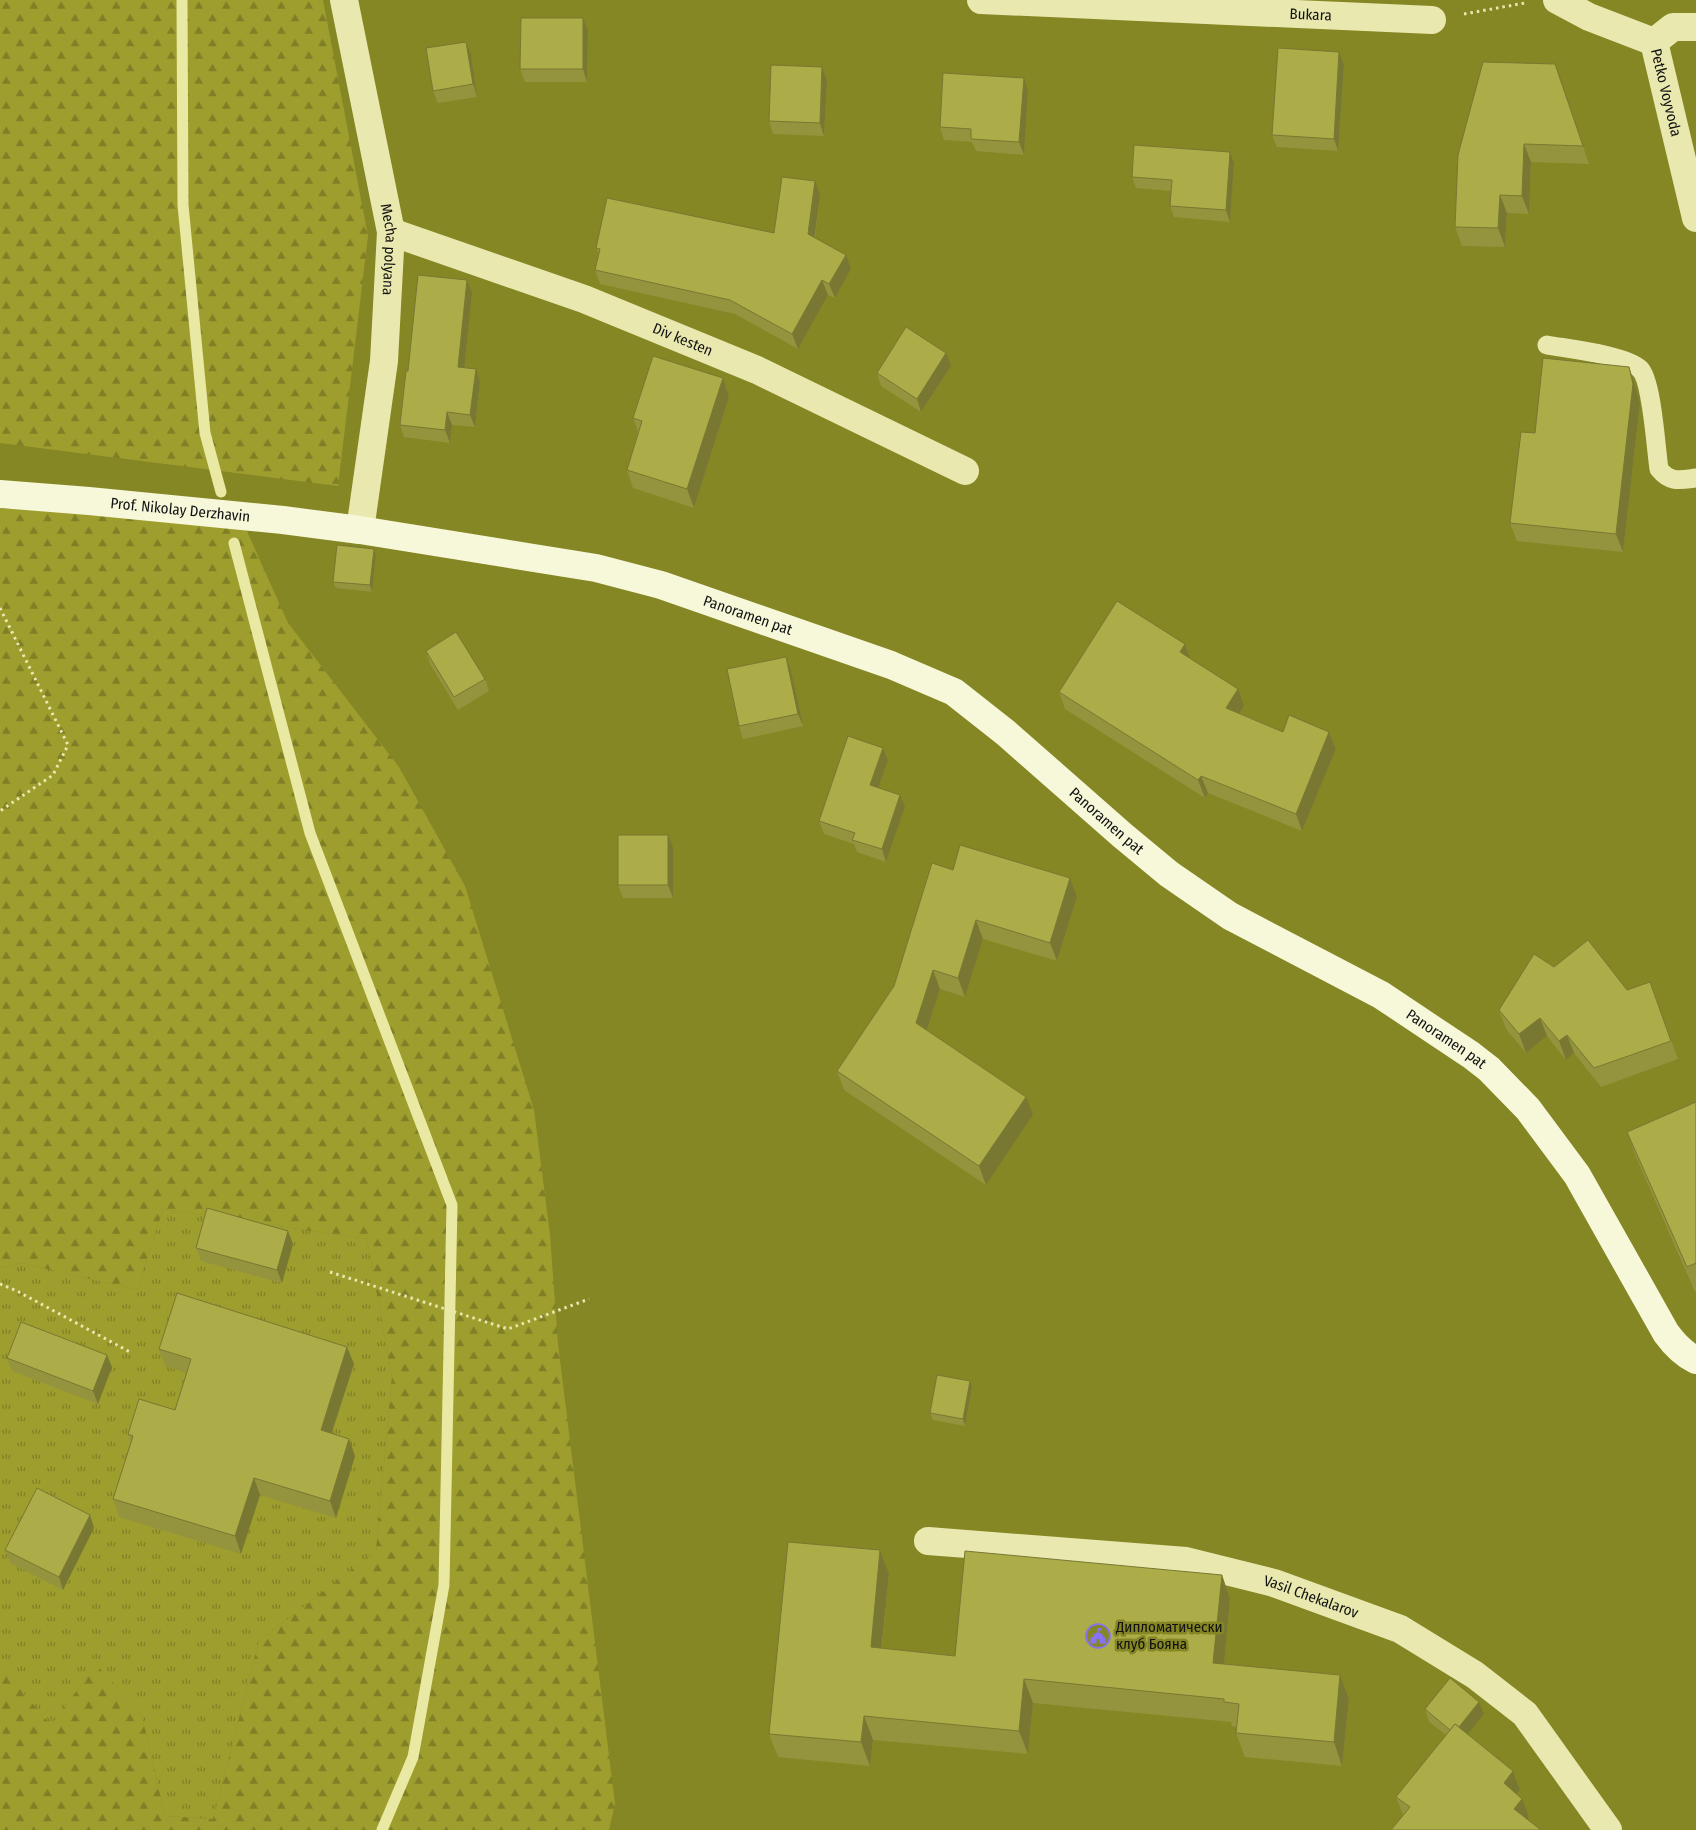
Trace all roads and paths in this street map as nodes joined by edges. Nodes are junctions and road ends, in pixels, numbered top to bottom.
1 (344, 0) edge
2 (981, 0) edge
3 (1544, 1) edge
4 (1432, 20) joint
5 (1696, 27) edge
6 (1654, 42) junction
7 (1696, 218) edge
8 (391, 232) junction
9 (1547, 345) dead end
10 (965, 470) dead end
11 (1696, 478) edge
12 (0, 494) edge
13 (360, 530) junction
14 (0, 608) edge
15 (0, 811) edge
16 (330, 1272) dead end
17 (0, 1284) edge
18 (589, 1299) dead end
19 (130, 1352) dead end
20 (1696, 1360) edge
21 (928, 1541) dead end
22 (1608, 1830) edge

1 - 8 street, Mecha polyana
2 - 4 street, Bukara
3 - 4 path
3 - 6 street, Petko Voyvoda
5 - 6 street
6 - 7 street, Petko Voyvoda
8 - 10 street, Div kesten
8 - 13 street, Mecha polyana
9 - 11 lane
12 - 13 main road, Prof. Nikolay Derzhavin
13 - 20 main road, Panoramen pat
14 - 15 path
16 - 18 path
17 - 19 path
21 - 22 street, Vasil Chekalarov

